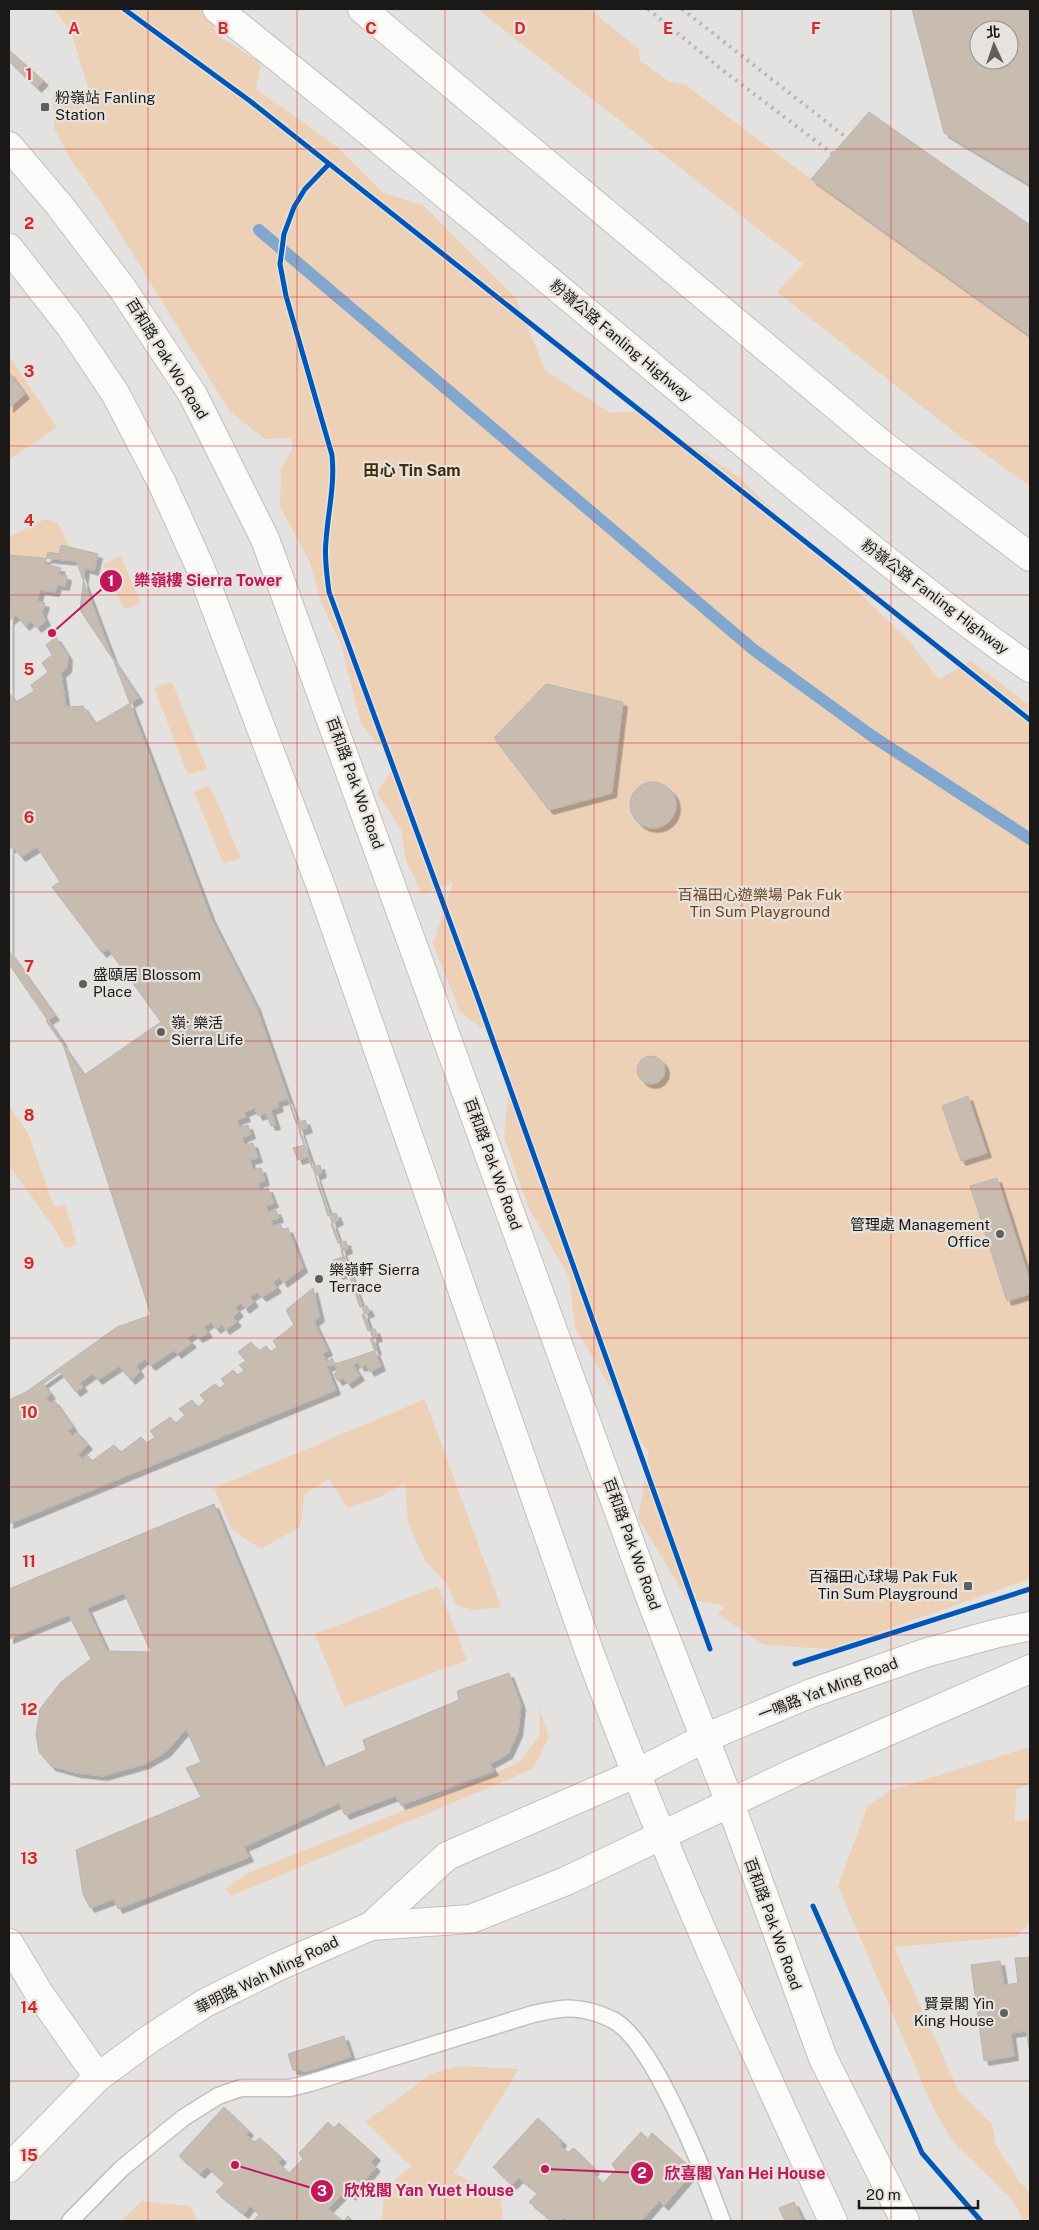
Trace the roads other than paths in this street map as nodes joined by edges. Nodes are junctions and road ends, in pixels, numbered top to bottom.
1 (217, 9) edge
2 (362, 9) edge
3 (9, 146) edge
4 (9, 248) edge
5 (1030, 557) edge
6 (1030, 668) edge
7 (1030, 1626) edge
8 (1030, 1668) edge
9 (705, 1738) junction
10 (635, 1774) junction
11 (730, 1803) junction
12 (661, 1835) junction
13 (371, 1926) junction
14 (9, 1942) edge
15 (98, 2077) junction
16 (9, 2168) edge
17 (70, 2221) edge
18 (722, 2221) edge
19 (833, 2221) edge
20 (905, 2221) edge

1 - 6 main road, 粉嶺公路 Fanling Highway
2 - 5 main road
3 - 9 main road, 百和路 Pak Wo Road
4 - 10 main road
7 - 9 main road, 一鳴路 Yat Ming Road
8 - 11 main road
9 - 10 main road, 一鳴路 Yat Ming Road
9 - 11 main road, 百和路 Pak Wo Road
10 - 12 main road
10 - 13 main road, 華明路 Wah Ming Road
11 - 12 main road, 華明路 Wah Ming Road
11 - 20 main road, 百和路 Pak Wo Road
12 - 13 main road, 華明路 Wah Ming Road
12 - 19 main road
13 - 15 main road, 華明路 Wah Ming Road
14 - 15 main road
15 - 16 main road, 華明路 Wah Ming Road
17 - 18 lane

